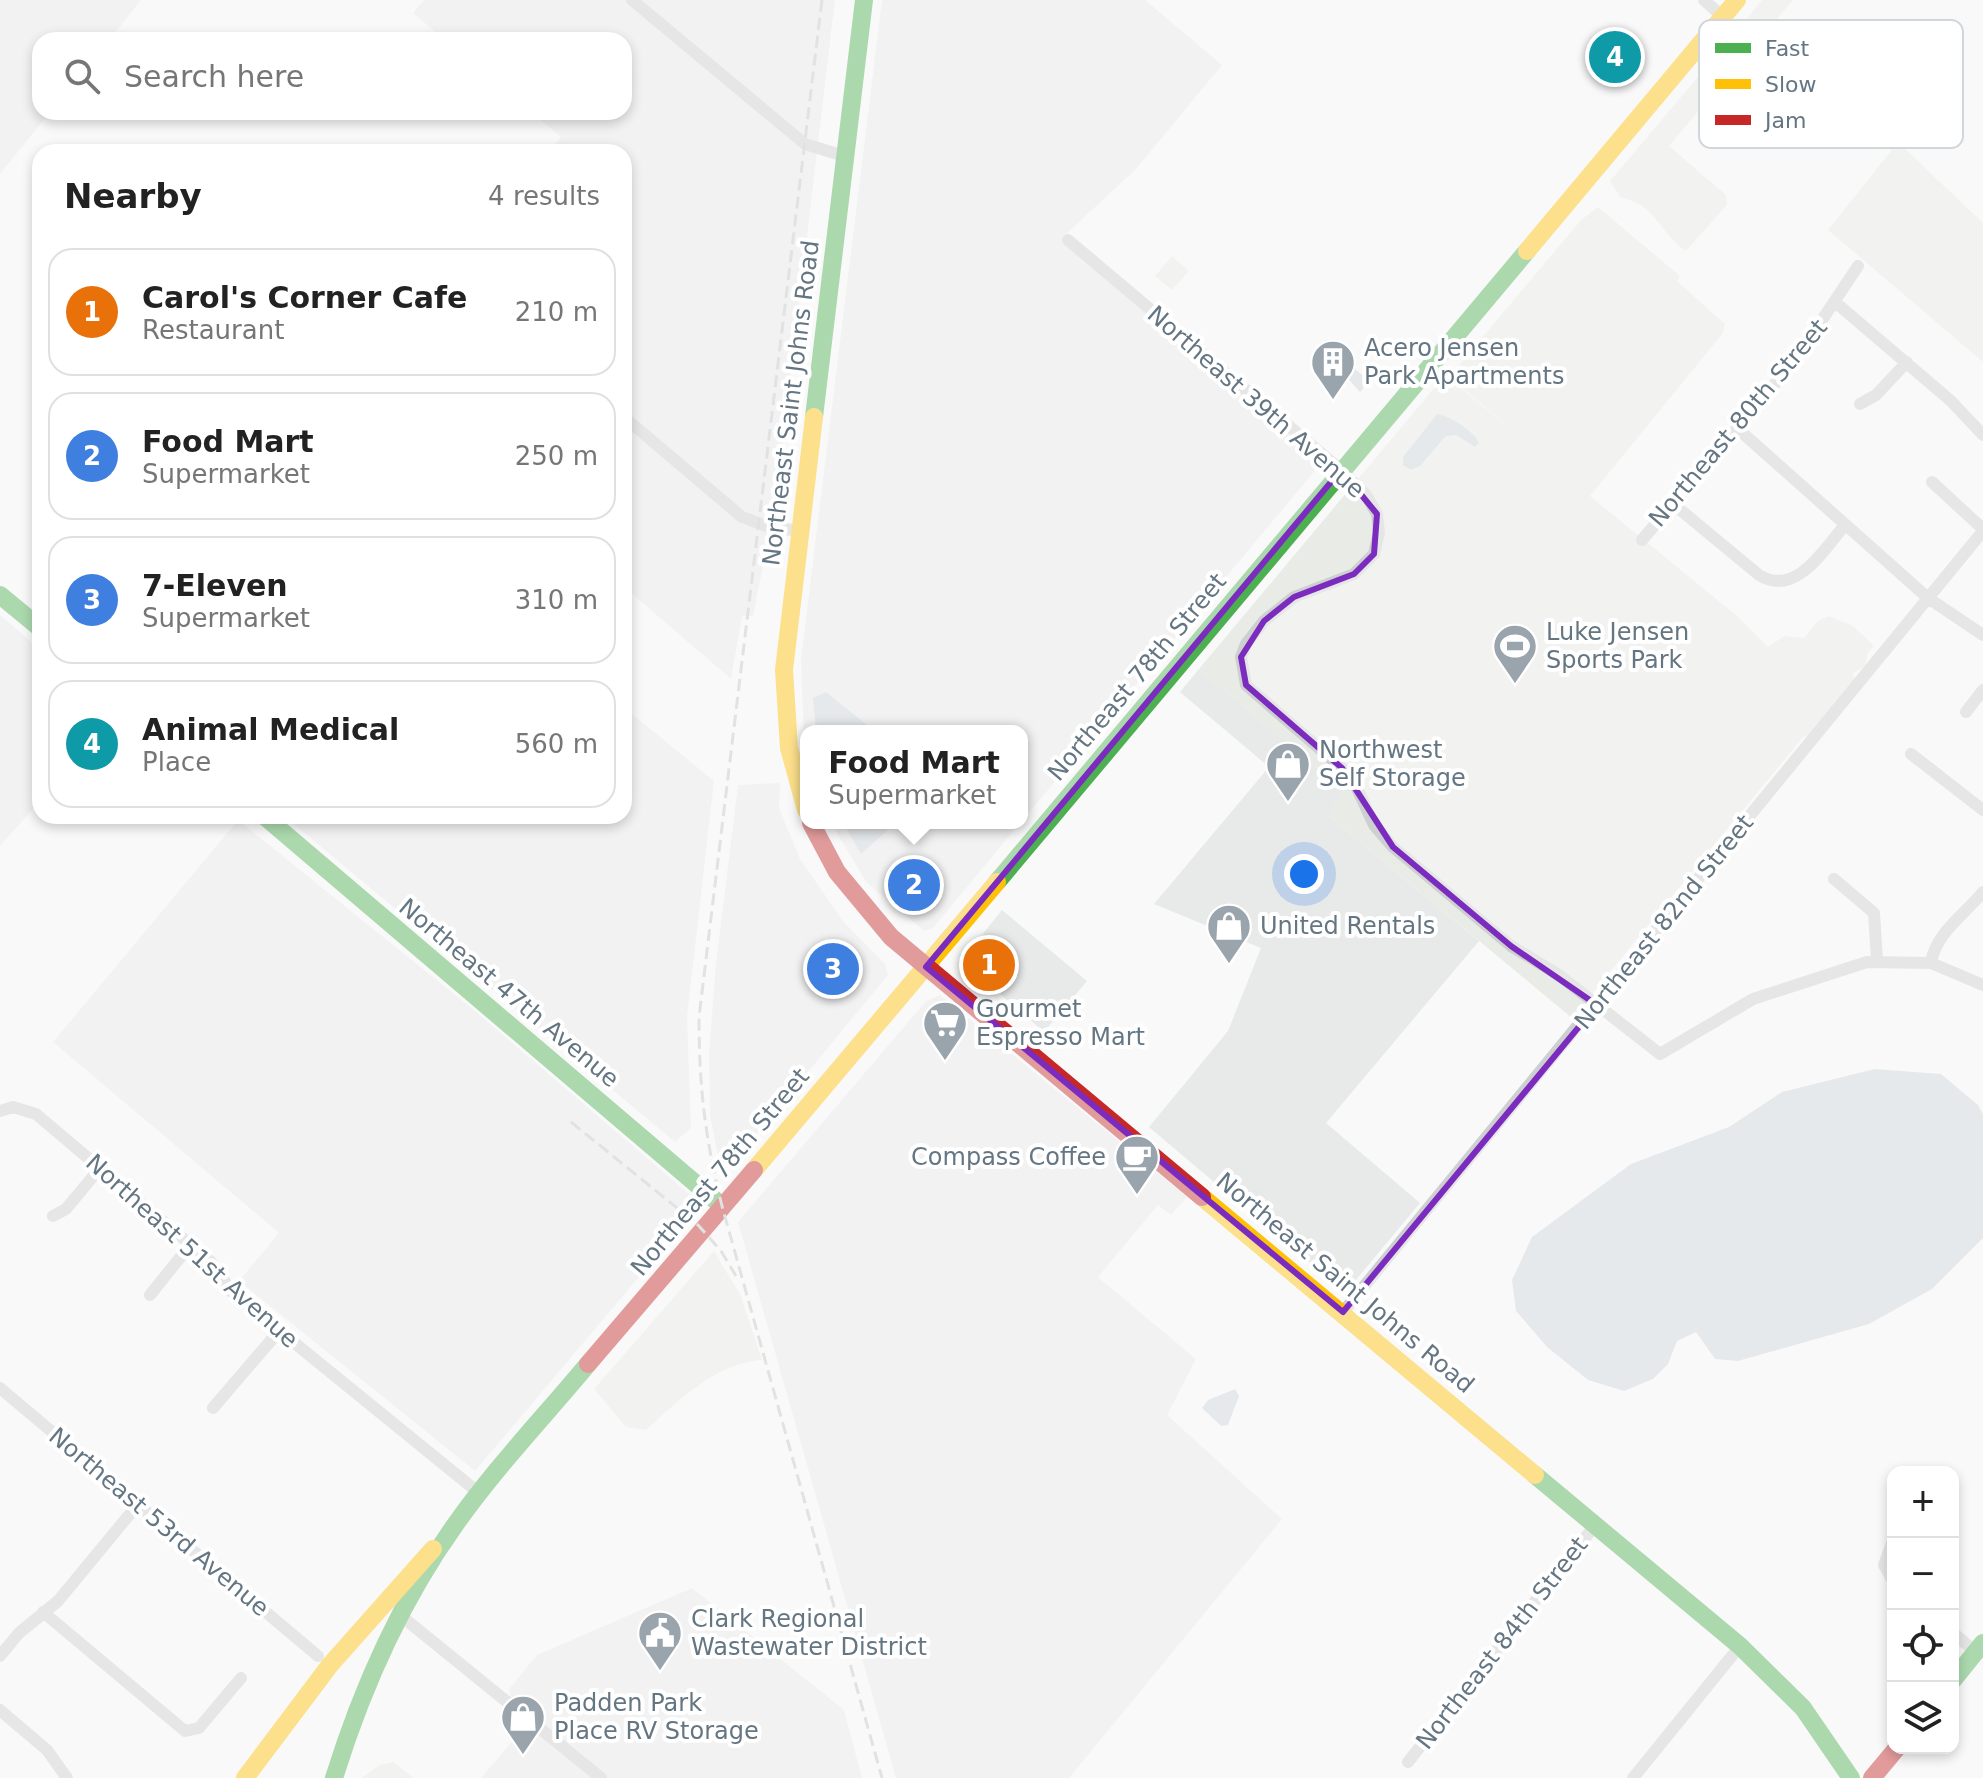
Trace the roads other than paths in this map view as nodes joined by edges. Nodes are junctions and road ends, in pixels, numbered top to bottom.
1 (632, 0) edge
2 (864, 0) edge
3 (1704, 0) edge
4 (1737, 0) edge
5 (1723, 17) junction
6 (1720, 20) edge
7 (1699, 45) edge
8 (844, 156) junction
9 (1068, 240) dead end
10 (1858, 266) dead end
11 (1835, 302) junction
12 (1907, 362) junction
13 (1860, 404) dead end
14 (632, 424) edge
15 (1738, 429) junction
16 (1983, 435) edge
17 (1341, 470) junction
18 (1932, 482) dead end
19 (1672, 503) junction
20 (1845, 525) junction
21 (1983, 530) edge
22 (799, 531) junction
23 (1642, 540) dead end
24 (1978, 547) edge
25 (0, 595) edge
26 (1928, 598) junction
27 (32, 621) edge
28 (1983, 635) edge
29 (1983, 690) edge
30 (1966, 712) dead end
31 (1911, 754) dead end
32 (800, 788) edge
33 (1983, 810) edge
34 (273, 824) edge
35 (814, 829) edge
36 (1834, 879) dead end
37 (1983, 892) edge
38 (1877, 960) junction
39 (1931, 963) junction
40 (926, 967) junction
41 (1983, 985) edge
42 (1597, 1005) junction
43 (6, 1109) edge
44 (100, 1168) junction
45 (722, 1206) junction
46 (53, 1216) dead end
47 (191, 1244) junction
48 (150, 1295) dead end
49 (1343, 1312) junction
50 (279, 1331) junction
51 (0, 1388) edge
52 (213, 1408) dead end
53 (479, 1493) junction
54 (139, 1503) junction
55 (1596, 1524) junction
56 (444, 1540) junction
57 (43, 1612) junction
58 (400, 1615) junction
59 (1959, 1636) edge
60 (1740, 1646) junction
61 (1980, 1648) edge
62 (0, 1656) edge
63 (318, 1656) dead end
64 (1959, 1673) edge
65 (241, 1678) dead end
66 (0, 1710) edge
67 (1892, 1754) edge
68 (1408, 1762) dead end
69 (67, 1778) edge
70 (245, 1778) edge
71 (334, 1778) edge
72 (601, 1778) edge
73 (1633, 1778) edge
74 (1851, 1778) edge
75 (1872, 1778) edge

1 - 8 street
2 - 8 main road, Northeast Saint Johns Road
3 - 5 street
4 - 5 main road, Northeast 78th Street
5 - 6 main road, Northeast 78th Street
7 - 17 main road, Northeast 78th Street
8 - 22 main road, Northeast Saint Johns Road
9 - 17 street, Northeast 39th Avenue
10 - 11 street, Northeast 80th Street
11 - 12 street
11 - 15 street, Northeast 80th Street
12 - 13 street
12 - 16 street
14 - 22 street
15 - 19 street, Northeast 80th Street
15 - 20 street
17 - 40 main road, Northeast 78th Street
17 - 42 street, Northeast 39th Avenue
18 - 21 street
19 - 20 street
19 - 23 street, Northeast 80th Street
20 - 26 street
21 - 24 street, Northeast 82nd Street
22 - 32 main road, Northeast Saint Johns Road
24 - 26 street, Northeast 82nd Street
25 - 27 main road
26 - 28 street
26 - 42 street, Northeast 82nd Street
29 - 30 street
31 - 33 street
34 - 45 main road, Northeast 47th Avenue
35 - 40 main road, Northeast Saint Johns Road
36 - 38 street
37 - 39 street
38 - 39 street
38 - 42 street
39 - 41 street
40 - 45 main road, Northeast 78th Street
40 - 49 main road, Northeast Saint Johns Road
42 - 49 street, Northeast 82nd Street
43 - 44 street, Northeast 51st Avenue
44 - 46 street
44 - 47 street, Northeast 51st Avenue
45 - 53 main road, Northeast 78th Street
47 - 48 street
47 - 50 street, Northeast 51st Avenue
49 - 55 main road, Northeast Saint Johns Road
50 - 52 street
50 - 53 street, Northeast 51st Avenue
51 - 54 street, Northeast 53rd Avenue
53 - 56 main road, Northeast 78th Street
54 - 57 street
54 - 63 street, Northeast 53rd Avenue
55 - 60 main road, Northeast Saint Johns Road
55 - 68 street, Northeast 84th Street
56 - 58 main road
56 - 70 main road
57 - 62 street
57 - 65 street
58 - 71 main road
58 - 72 street
59 - 61 street
60 - 73 street
60 - 74 main road, Northeast Saint Johns Road
61 - 64 main road
66 - 69 street
67 - 75 main road

